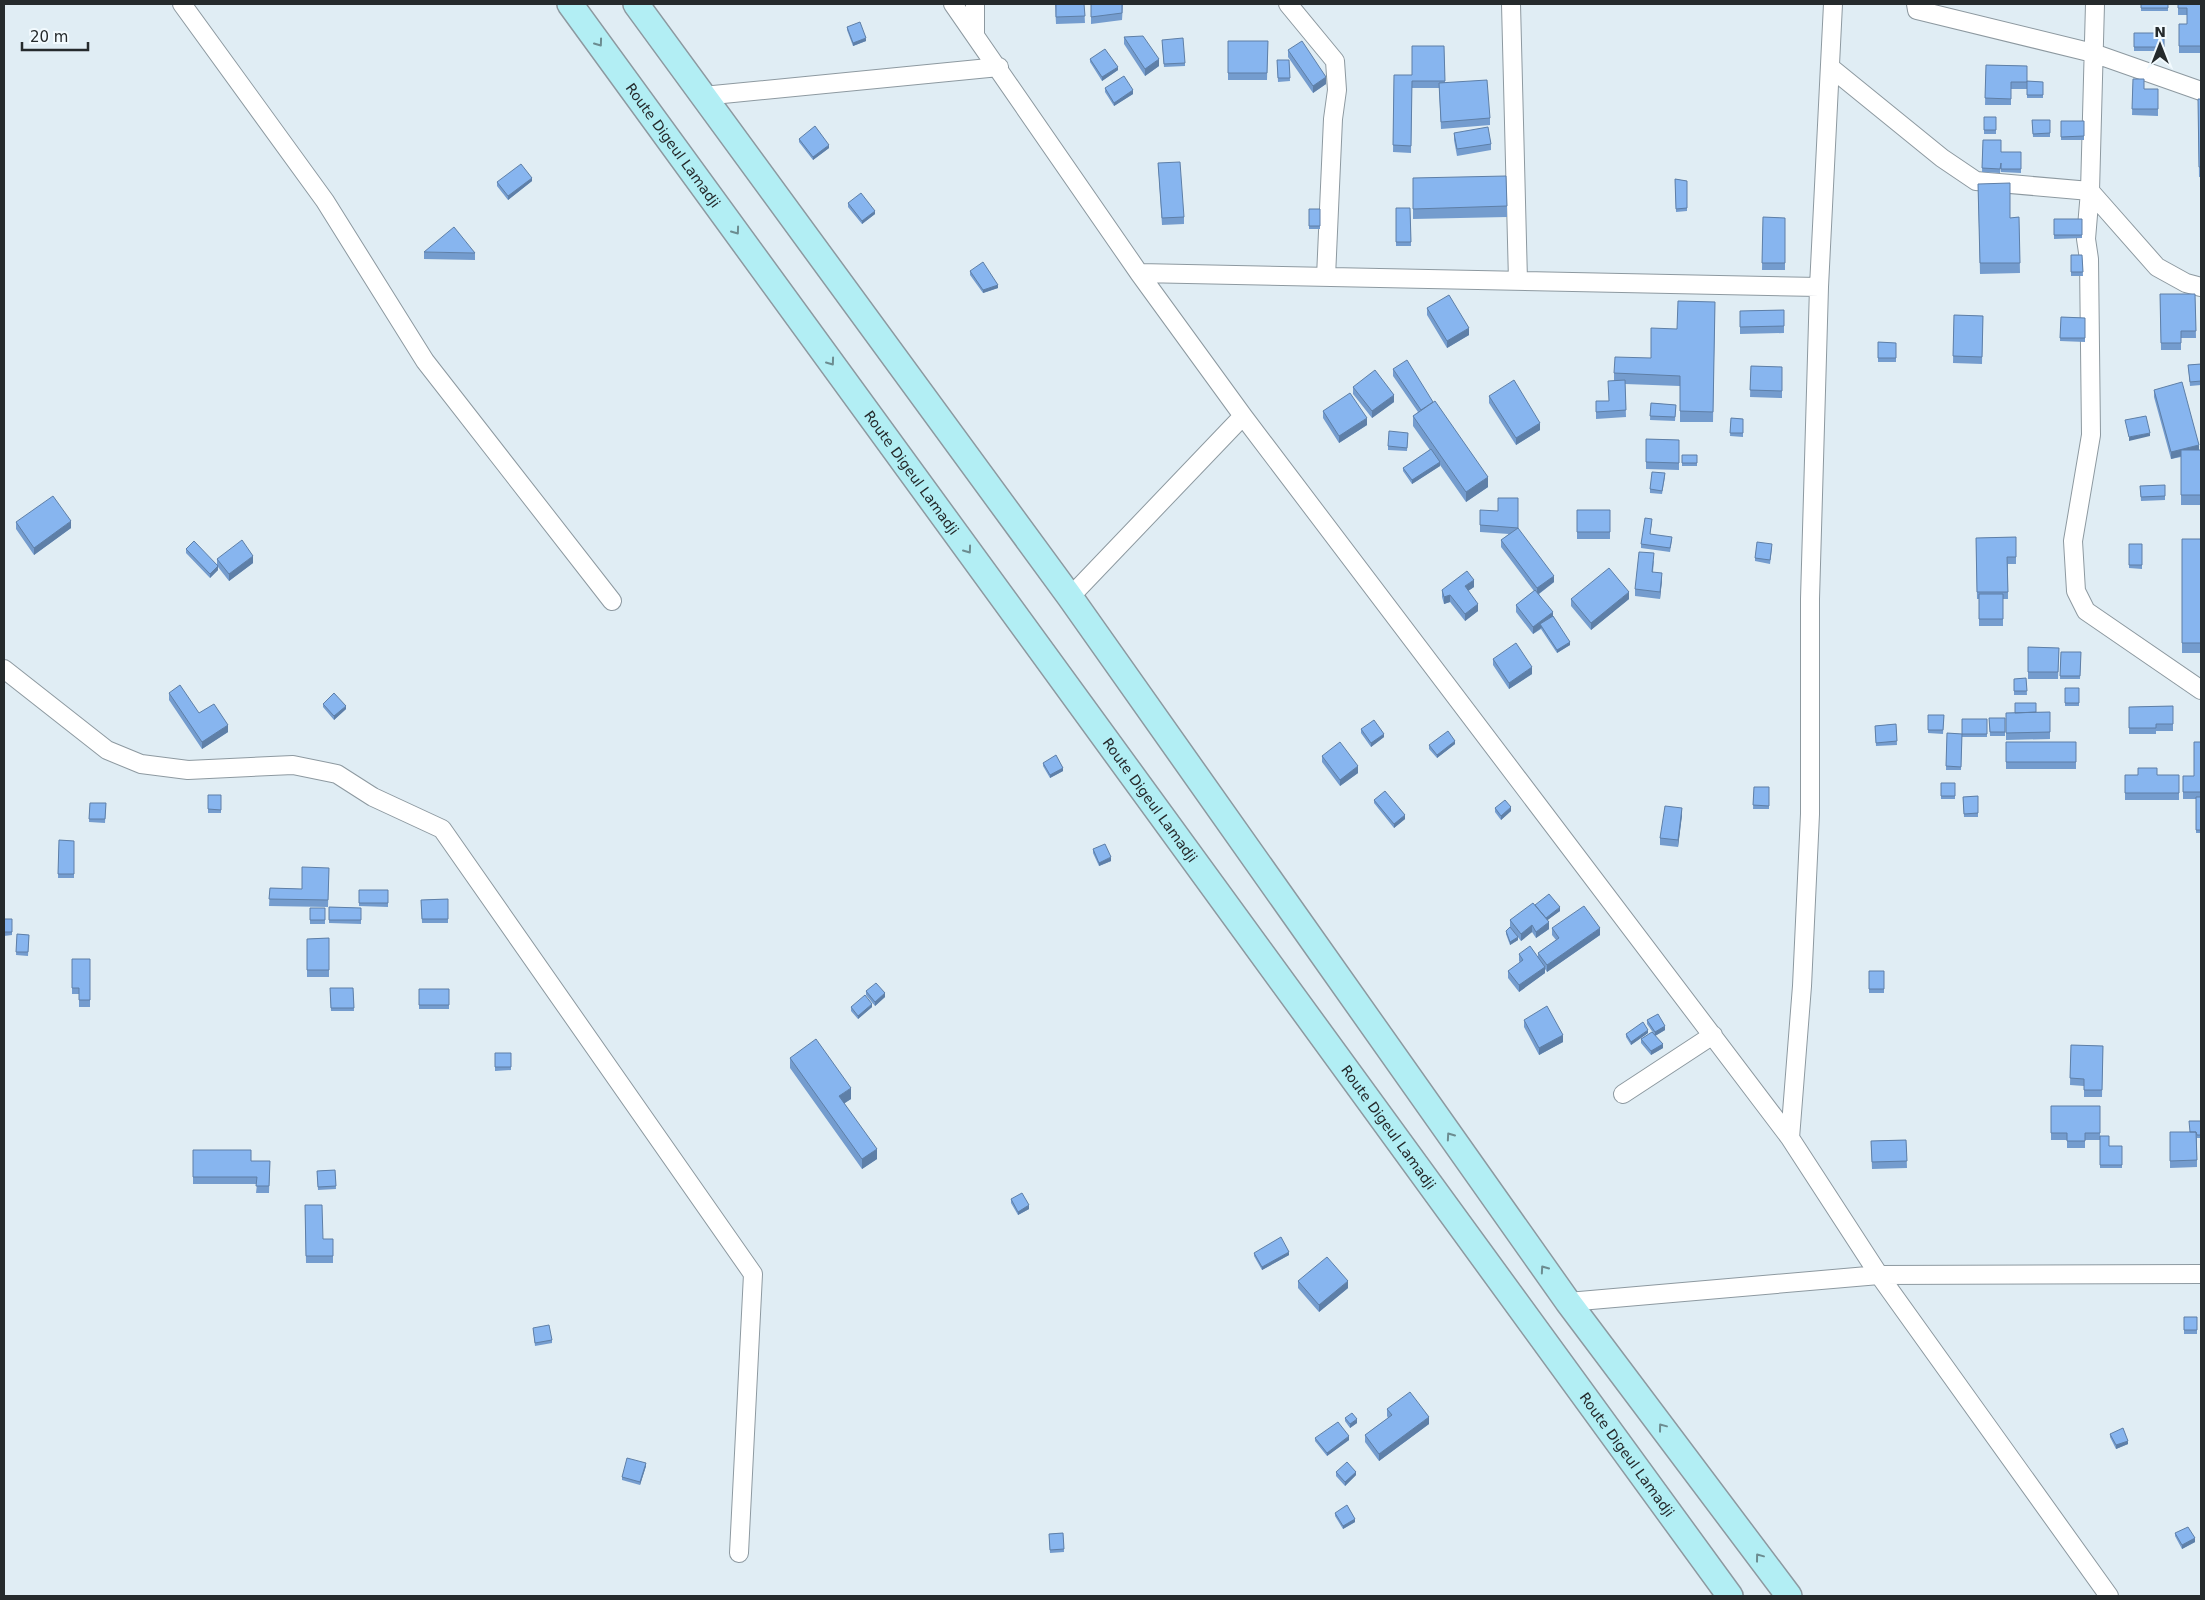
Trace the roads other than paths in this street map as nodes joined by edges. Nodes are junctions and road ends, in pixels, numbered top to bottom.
1 (182, 4) edge
2 (570, 4) edge
3 (636, 4) edge
4 (953, 4) edge
5 (975, 4) edge
6 (1288, 4) edge
7 (1511, 4) edge
8 (1833, 4) edge
9 (1916, 4) edge
10 (2095, 4) edge
11 (975, 34) junction
12 (2093, 53) junction
13 (1830, 67) junction
14 (999, 68) junction
15 (2201, 91) edge
16 (703, 96) junction
17 (2090, 191) junction
18 (1139, 273) junction
19 (1326, 277) junction
20 (1518, 281) junction
21 (1819, 287) junction
22 (2201, 287) edge
23 (1243, 416) junction
24 (1070, 597) junction
25 (612, 601) dead end
26 (4, 669) edge
27 (2201, 690) edge
28 (1713, 1035) junction
29 (1624, 1094) dead end
30 (1790, 1138) junction
31 (2201, 1274) edge
32 (1879, 1275) junction
33 (1568, 1302) junction
34 (739, 1553) dead end
35 (1730, 1596) edge
36 (1789, 1596) edge
37 (2109, 1596) edge

1 - 25 street
2 -> 35 main road, Route Digeul Lamadji
3 - 16 main road
4 - 11 street
5 - 11 street
6 - 19 street
7 - 20 street
8 - 13 street
9 - 12 street
10 - 12 street
11 - 14 street
12 - 15 street
12 - 17 street
13 - 17 street
13 - 21 street
14 - 16 street
14 - 18 street
16 - 24 main road
17 - 22 street
17 - 27 street
18 - 19 street
18 - 23 street
19 - 20 street
20 - 21 street
21 - 30 street
23 - 24 street
23 - 28 street
33 -> 24 main road
26 - 34 street
28 - 29 street
28 - 30 street
30 - 32 street
31 - 32 street
32 - 33 street
32 - 37 street
36 -> 33 main road

